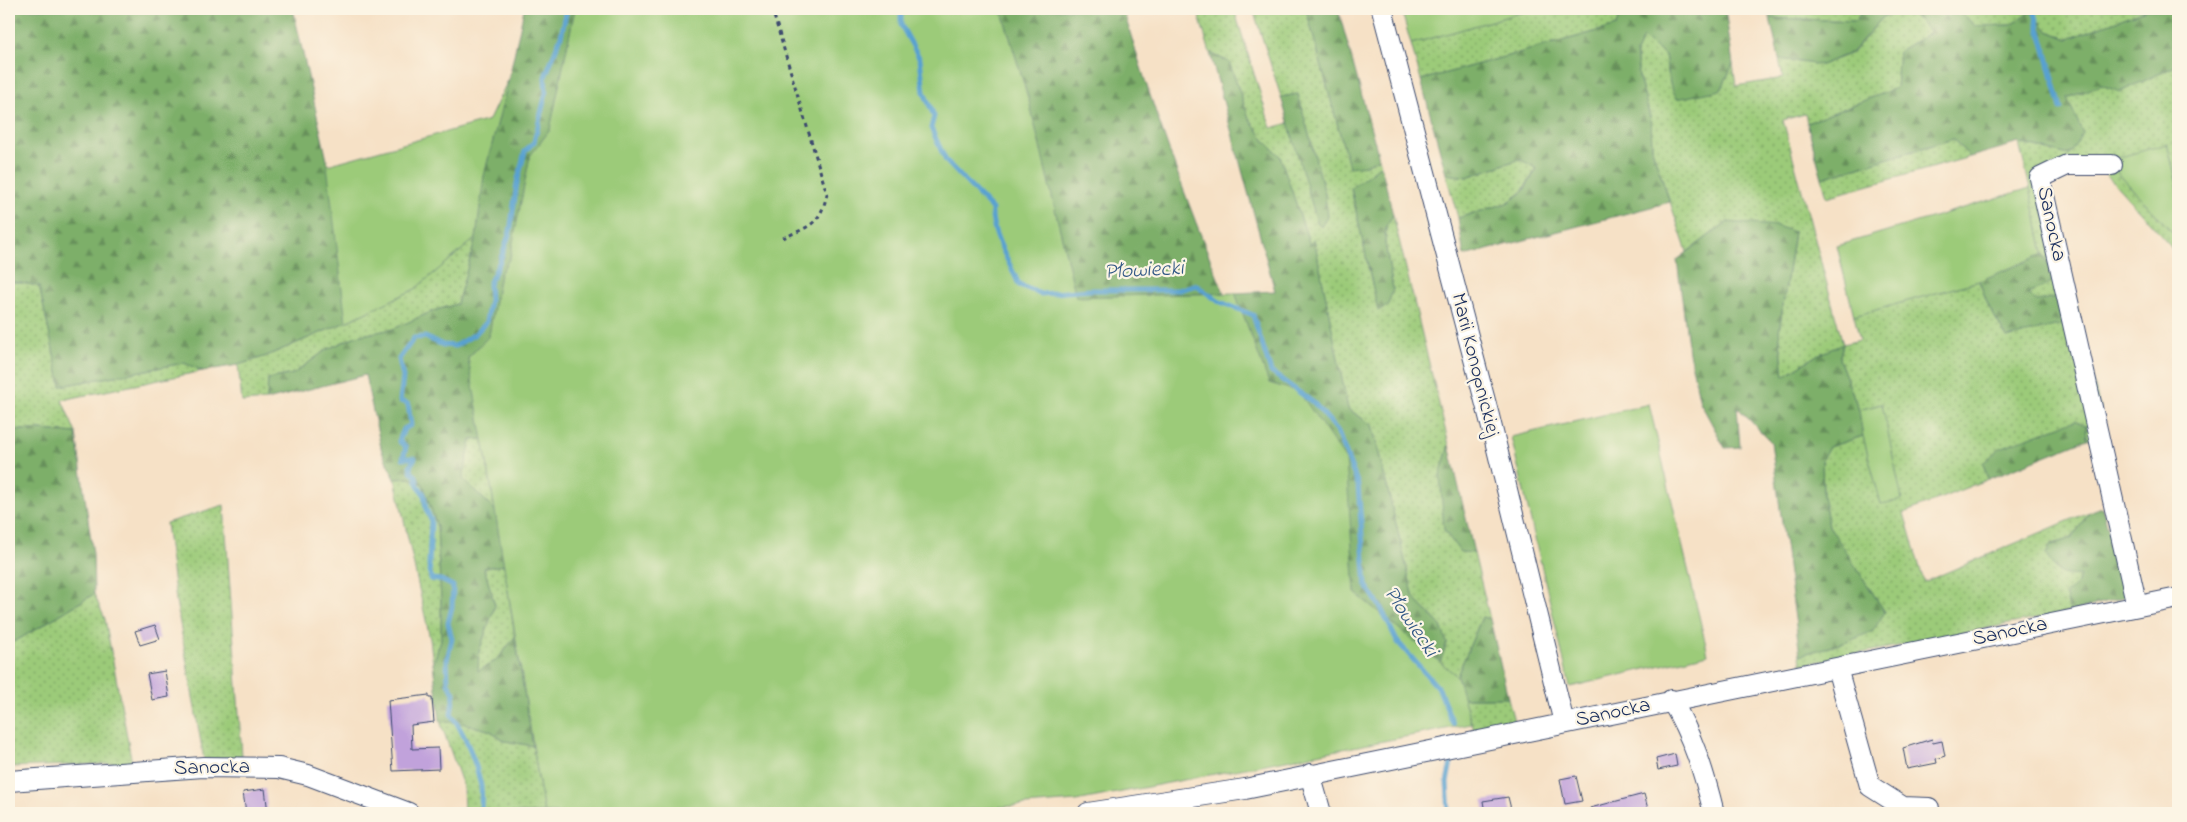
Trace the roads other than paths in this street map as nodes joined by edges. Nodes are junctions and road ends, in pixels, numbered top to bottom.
1 (1382, 9) edge
2 (2112, 165) dead end
3 (2178, 598) edge
4 (2137, 606) junction
5 (1837, 668) junction
6 (1671, 700) junction
7 (1564, 723) junction
8 (1310, 774) junction
9 (9, 781) edge
10 (1929, 808) dead end
11 (409, 813) edge
12 (1088, 813) edge
13 (1321, 813) edge
14 (1714, 813) edge

1 - 7 street, Marii Konopnickiej
2 - 4 street, Sanocka
3 - 4 street, Sanocka
4 - 5 street, Sanocka
5 - 6 street, Sanocka
5 - 10 street
6 - 7 street, Sanocka
6 - 14 street
7 - 8 street, Sanocka
8 - 12 street, Sanocka
8 - 13 street
9 - 11 street, Sanocka

